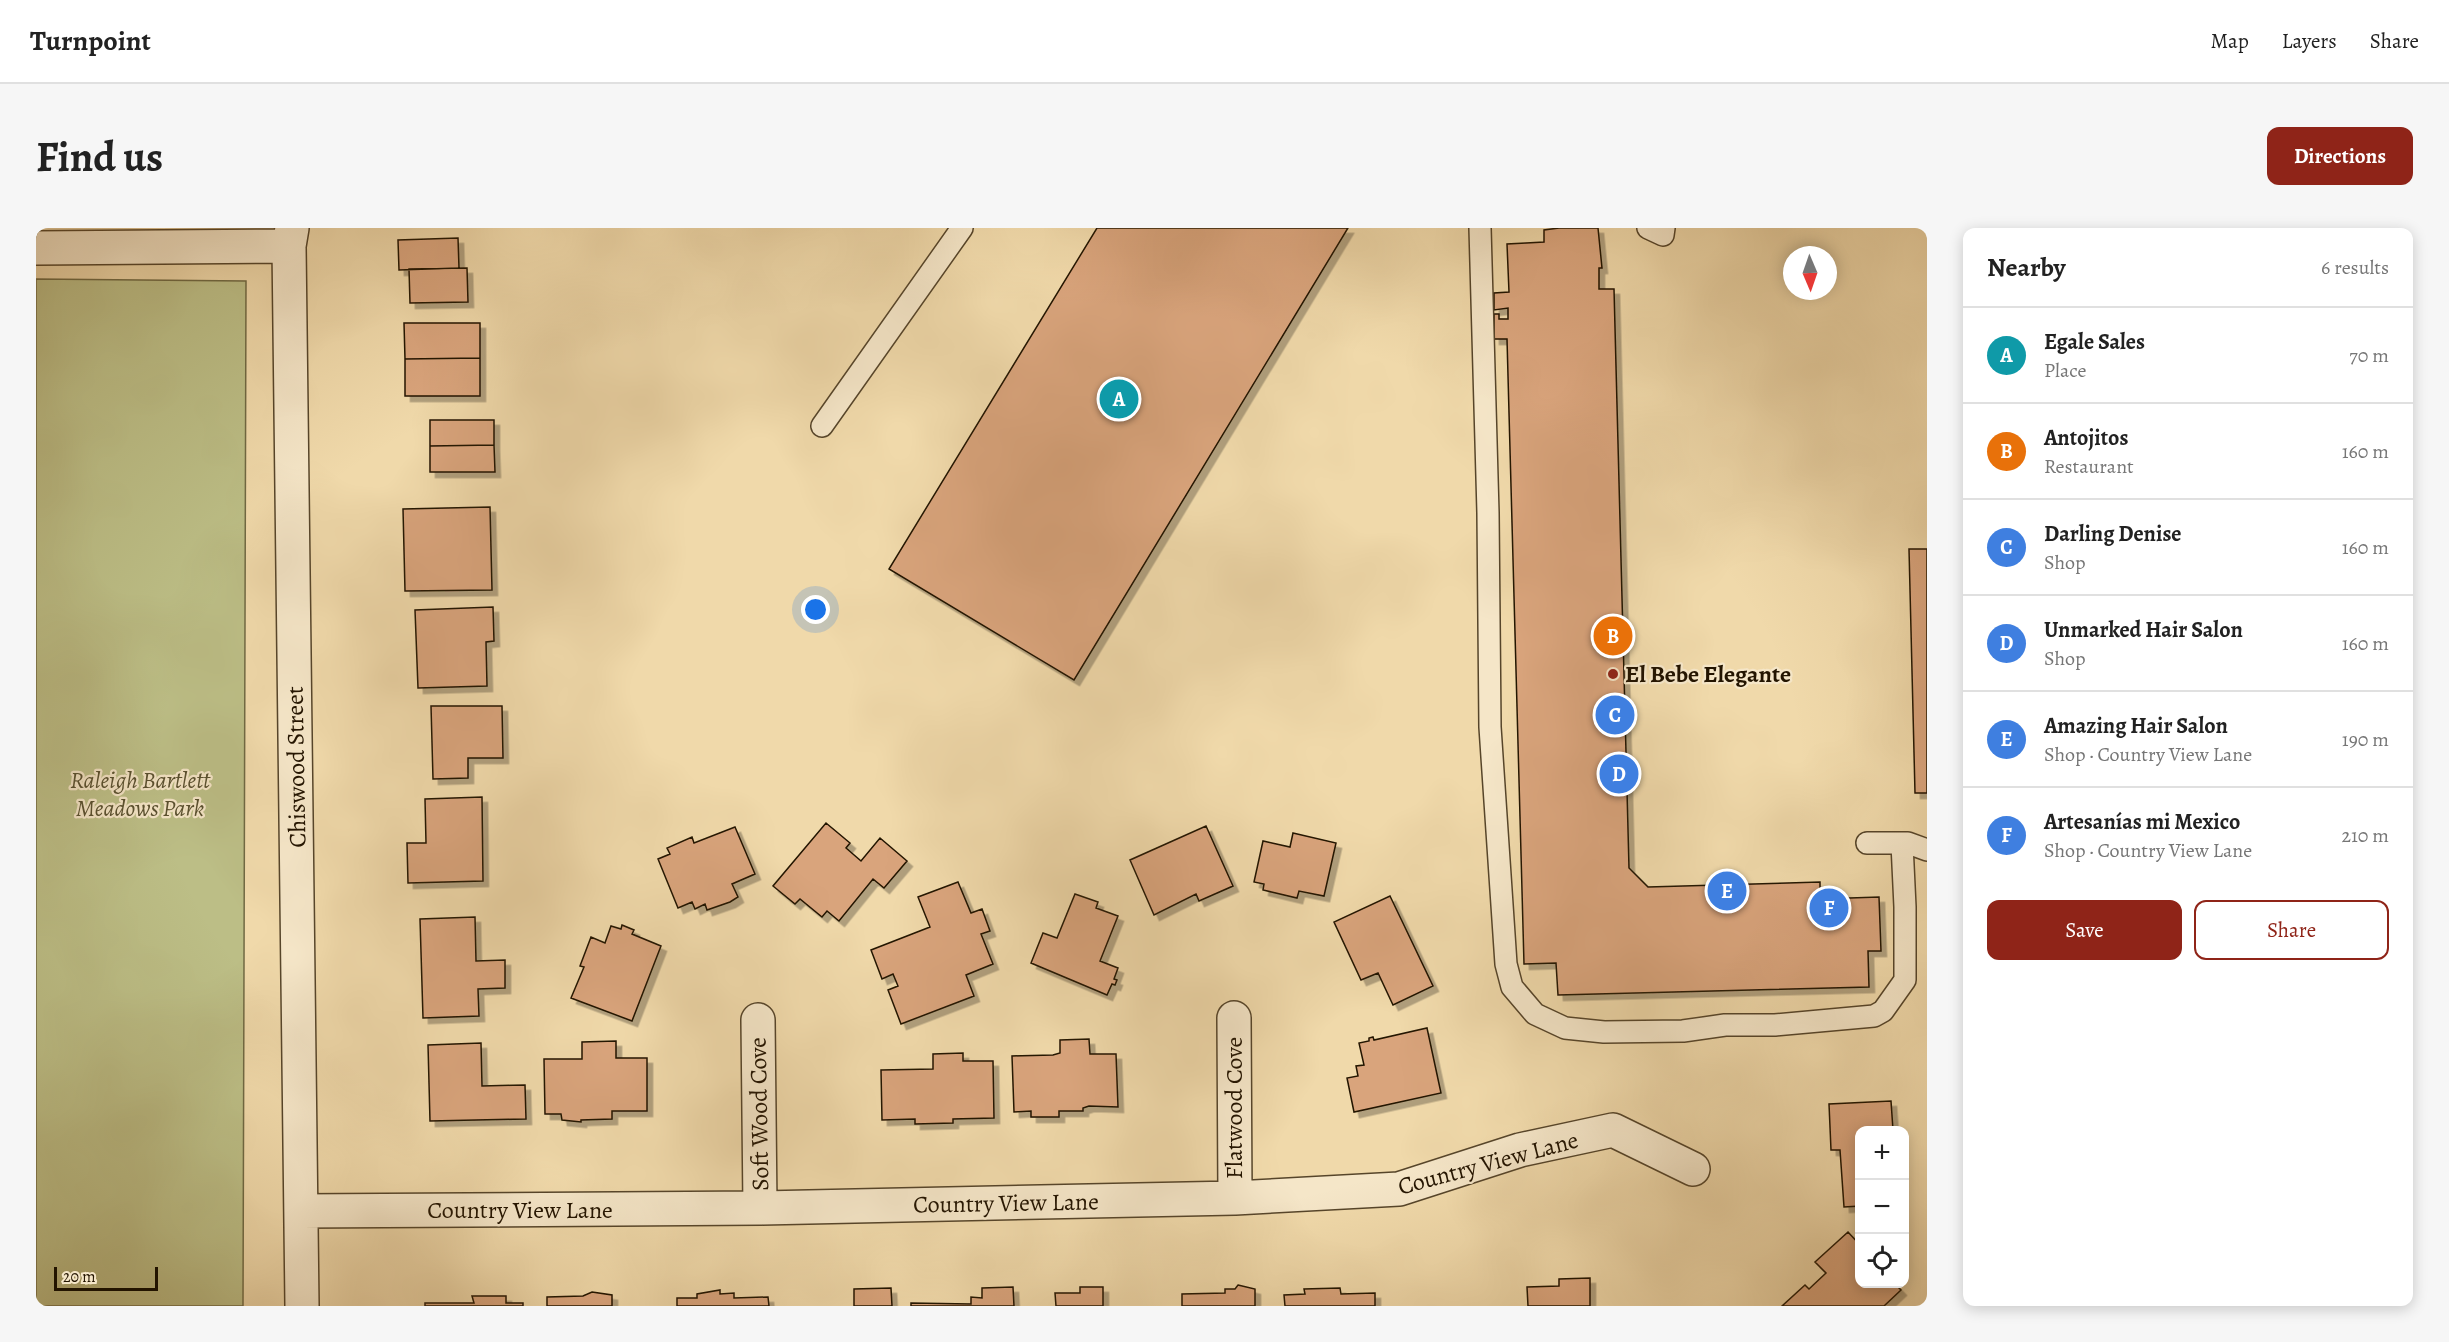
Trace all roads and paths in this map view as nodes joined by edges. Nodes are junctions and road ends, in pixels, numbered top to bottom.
1 (962, 228) edge
2 (1480, 228) edge
3 (1648, 228) edge
4 (1664, 228) edge
5 (290, 237) edge
6 (36, 248) edge
7 (822, 426) dead end
8 (1867, 843) dead end
9 (1902, 844) junction
10 (1927, 850) edge
11 (1234, 1018) dead end
12 (758, 1020) dead end
13 (1693, 1169) dead end
14 (1235, 1198) junction
15 (760, 1208) junction
16 (301, 1211) junction
17 (302, 1306) edge

1 - 7 lane
2 - 9 lane
3 - 4 lane
5 - 6 street
5 - 16 street, Chiswood Street
8 - 9 lane
9 - 10 lane
11 - 14 street, Flatwood Cove
12 - 15 street, Soft Wood Cove
13 - 14 street, Country View Lane
14 - 15 street, Country View Lane
15 - 16 street, Country View Lane
16 - 17 street, Chiswood Street

